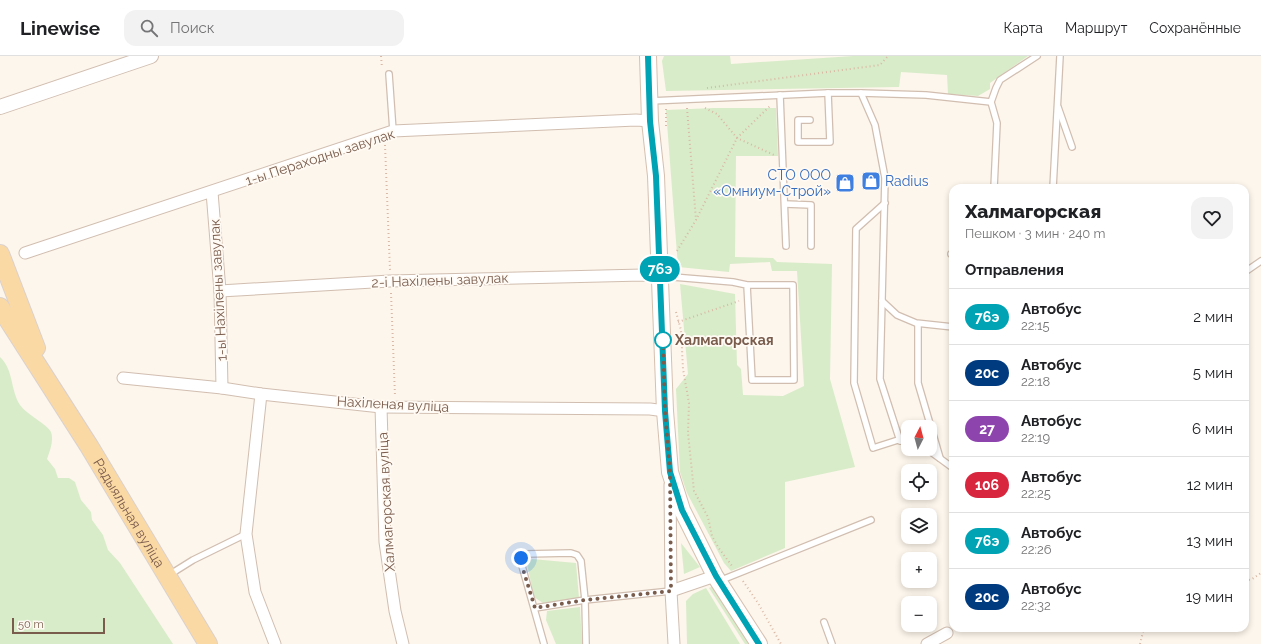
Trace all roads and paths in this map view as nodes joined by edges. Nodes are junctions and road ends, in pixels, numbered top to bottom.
1 (151, 56) edge
2 (381, 56) edge
3 (648, 56) edge
4 (888, 56) edge
5 (1037, 56) edge
6 (1060, 56) edge
7 (382, 72) dead end
8 (389, 74) dead end
9 (704, 89) dead end
10 (828, 93) junction
11 (861, 93) junction
12 (780, 96) junction
13 (687, 99) junction
14 (666, 101) junction
15 (650, 102) junction
16 (991, 102) junction
17 (1057, 104) junction
18 (0, 107) edge
19 (810, 120) dead end
20 (650, 121) junction
21 (666, 127) dead end
22 (389, 133) junction
23 (737, 138) junction
24 (1072, 147) dead end
25 (782, 159) junction
26 (994, 184) edge
27 (1053, 184) edge
28 (212, 192) junction
29 (885, 203) junction
30 (785, 204) junction
31 (696, 220) junction
32 (786, 246) dead end
33 (811, 246) dead end
34 (677, 251) dead end
35 (25, 253) dead end
36 (0, 254) edge
37 (1261, 261) edge
38 (1249, 269) edge
39 (661, 276) junction
40 (390, 282) junction
41 (747, 285) junction
42 (220, 290) junction
43 (748, 298) junction
44 (882, 301) junction
45 (676, 305) dead end
46 (0, 307) edge
47 (678, 322) junction
48 (918, 324) junction
49 (949, 327) edge
50 (123, 378) dead end
51 (50, 383) junction
52 (222, 388) junction
53 (260, 394) junction
54 (381, 407) junction
55 (396, 407) junction
56 (665, 411) junction
57 (900, 441) joint
58 (937, 456) edge
59 (940, 458) junction
60 (949, 465) edge
61 (670, 472) junction
62 (871, 520) dead end
63 (246, 534) junction
64 (737, 573) junction
65 (1261, 573) edge
66 (166, 576) junction
67 (717, 578) junction
68 (1249, 580) edge
69 (671, 591) junction
70 (585, 600) junction
71 (535, 608) junction
72 (824, 622) dead end
73 (1143, 632) edge
74 (947, 633) dead end
75 (208, 644) edge
76 (275, 644) edge
77 (403, 644) edge
78 (544, 644) edge
79 (586, 644) edge
80 (674, 644) edge
81 (759, 644) edge
82 (781, 644) edge
83 (832, 644) edge
84 (927, 644) edge
85 (1140, 644) edge

1 - 18 street
2 - 7 path
3 - 15 main road
4 - 9 path
5 - 16 lane
6 - 17 lane
8 - 22 lane
10 - 11 lane
10 - 12 lane
10 - 19 lane
11 - 16 lane
11 - 29 lane
12 - 13 lane
12 - 23 path
12 - 25 lane
13 - 14 lane
13 - 23 path
13 - 31 path
14 - 15 lane
14 - 21 path
15 - 20 main road
16 - 26 lane
17 - 24 lane
17 - 27 lane
20 - 22 street, 1-ы Пераходны завулак
20 - 39 main road
22 - 28 street, 1-ы Пераходны завулак
22 - 40 path
23 - 25 path
23 - 31 path
25 - 30 lane
28 - 35 street, 1-ы Пераходны завулак
28 - 42 street, 1-ы Нахілены завулак
29 - 44 lane
29 - 57 lane
30 - 32 lane
30 - 33 lane
31 - 34 path
36 - 51 main road, Радыяльная вуліца
37 - 38 lane
39 - 40 street, 2-і Нахілены завулак
39 - 41 lane
39 - 56 main road
40 - 42 street, 2-і Нахілены завулак
40 - 55 path
41 - 43 lane
41 - 43 lane
42 - 52 street, 1-ы Нахілены завулак
43 - 47 path
44 - 48 lane
44 - 57 lane
45 - 47 path
46 - 51 main road, Радыяльная вуліца
47 - 64 path
48 - 49 lane
48 - 59 lane
50 - 52 street, Нахіленая вуліца
51 - 66 main road, Радыяльная вуліца
52 - 53 street, Нахіленая вуліца
53 - 54 street, Нахіленая вуліца
53 - 63 street
54 - 55 street, Нахіленая вуліца
54 - 77 street, Халмагорская вуліца
55 - 56 street, Нахіленая вуліца
56 - 61 main road
58 - 59 lane
59 - 60 lane
61 - 67 main road
61 - 69 street
62 - 64 lane
63 - 66 lane
63 - 76 street
64 - 67 lane
64 - 82 path
65 - 68 path
66 - 75 main road, Радыяльная вуліца
67 - 69 street
67 - 81 main road
69 - 70 lane
69 - 80 street
70 - 71 lane
70 - 71 lane
70 - 79 lane
71 - 78 lane
72 - 83 lane
73 - 85 path
74 - 84 street

